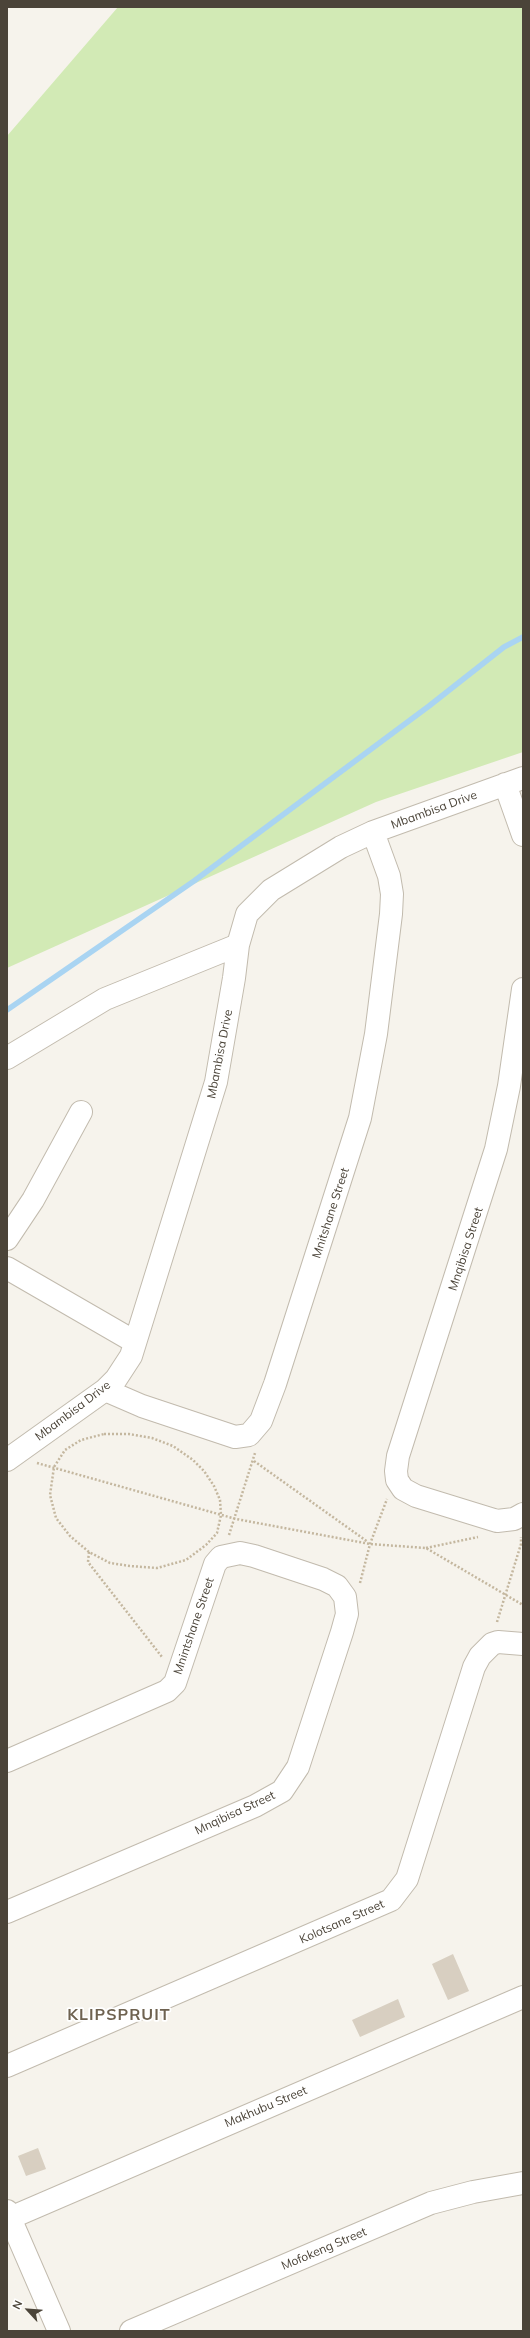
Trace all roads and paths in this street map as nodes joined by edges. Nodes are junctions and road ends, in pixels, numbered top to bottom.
1 (514, 781) edge
2 (373, 832) junction
3 (523, 835) edge
4 (238, 945) junction
5 (523, 989) edge
6 (7, 1058) edge
7 (81, 1112) dead end
8 (7, 1239) edge
9 (7, 1268) edge
10 (135, 1342) junction
11 (105, 1390) junction
12 (254, 1432) junction
13 (9, 1456) edge
14 (254, 1461) junction
15 (54, 1467) junction
16 (397, 1480) junction
17 (221, 1515) junction
18 (522, 1515) edge
19 (236, 1519) junction
20 (485, 1536) dead end
21 (370, 1544) junction
22 (426, 1548) junction
23 (88, 1552) junction
24 (221, 1556) junction
25 (506, 1593) junction
26 (347, 1604) junction
27 (523, 1605) edge
28 (492, 1644) junction
29 (523, 1644) edge
30 (177, 1676) junction
31 (7, 1761) edge
32 (7, 1912) edge
33 (523, 1997) edge
34 (7, 2066) edge
35 (523, 2183) edge
36 (8, 2214) edge
37 (59, 2331) edge
38 (131, 2331) edge

1 - 2 street, Mbambisa Drive
1 - 3 street
2 - 4 street, Mbambisa Drive
2 - 12 street, Mnitshane Street
4 - 6 street
4 - 10 street, Mbambisa Drive
5 - 16 street, Mnqibisa Street
7 - 8 street
9 - 10 street
10 - 11 street, Mbambisa Drive
11 - 12 street
11 - 13 street, Mbambisa Drive
12 - 14 path
13 - 15 path
14 - 19 path
14 - 21 path
15 - 17 path
15 - 17 path
15 - 23 path
16 - 18 street
16 - 21 path
17 - 19 path
17 - 23 path
18 - 25 path
19 - 21 path
19 - 24 path
20 - 22 path
21 - 22 path
21 - 26 path
22 - 25 path
23 - 30 path
24 - 26 street
24 - 30 street, Mnintshane Street
25 - 27 path
25 - 28 path
26 - 32 street, Mnqibisa Street
28 - 29 street
28 - 34 street, Kolotsane Street
30 - 31 street, Mnintshane Street
33 - 36 street, Makhubu Street
35 - 38 street, Mofokeng Street
36 - 37 street

